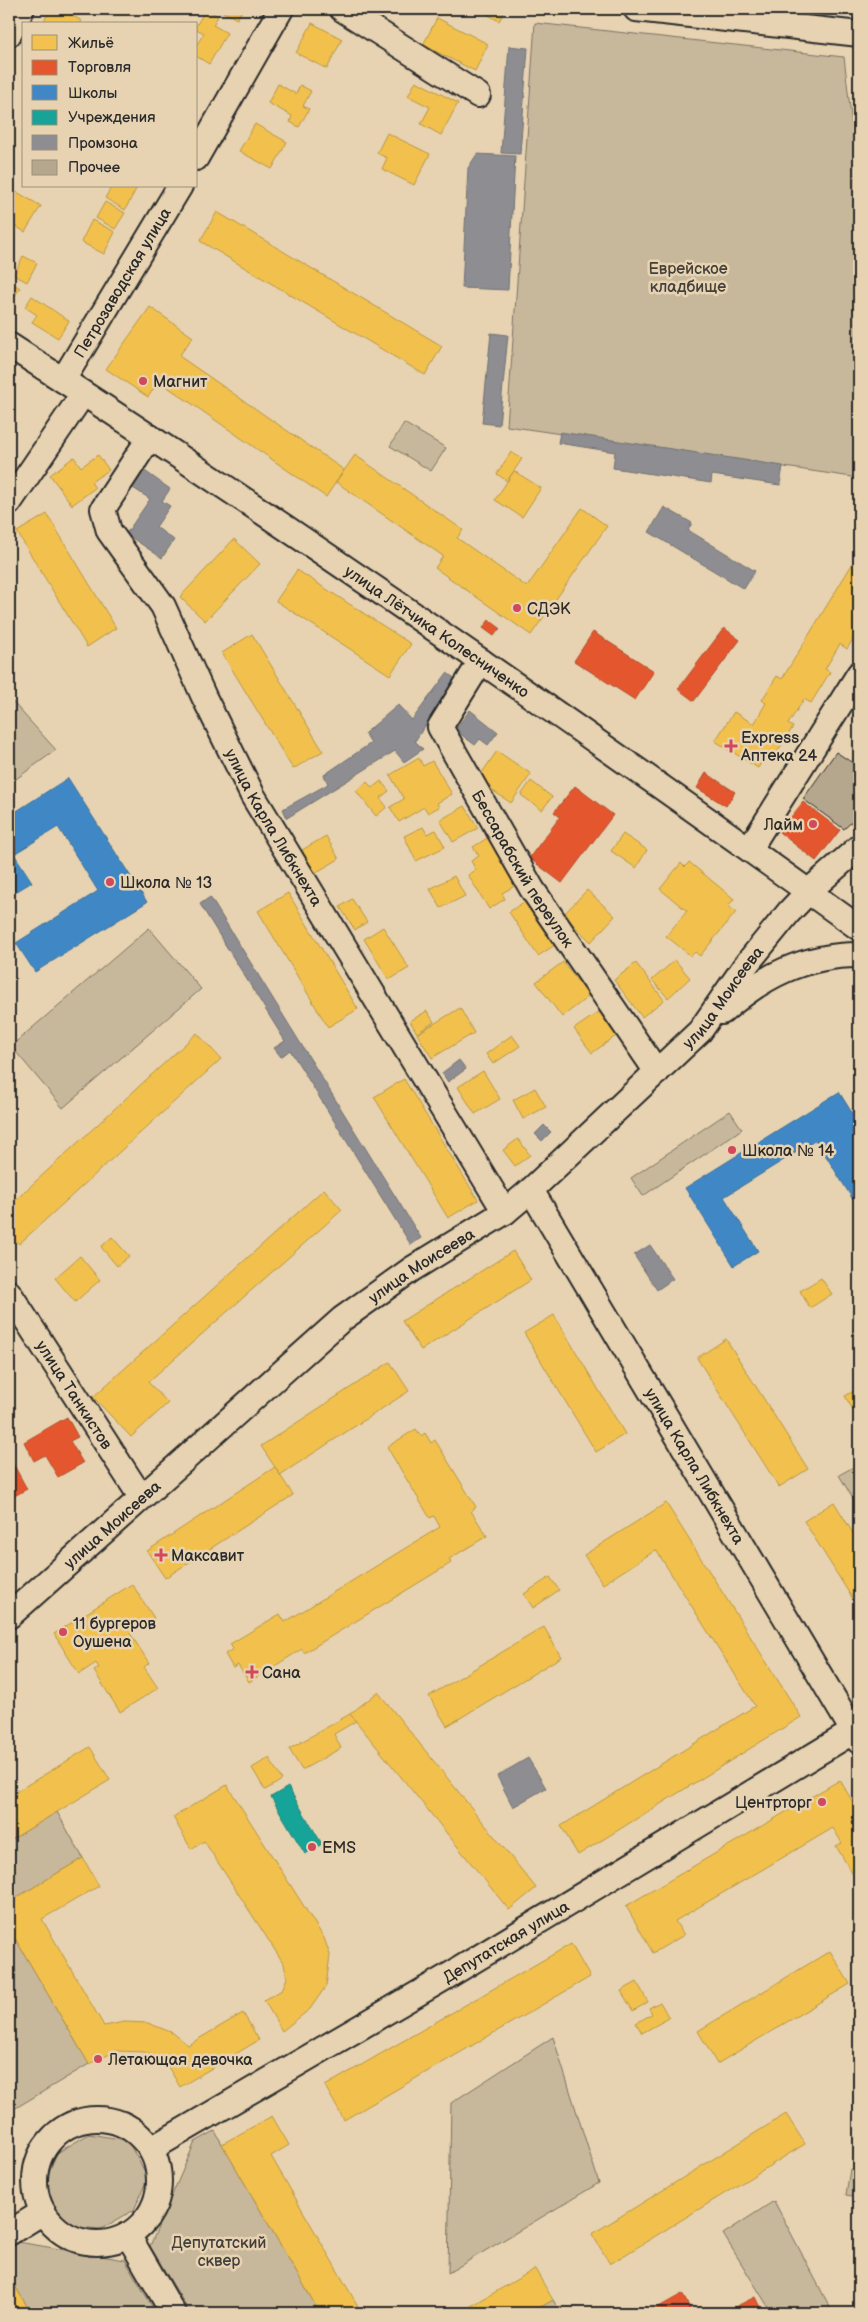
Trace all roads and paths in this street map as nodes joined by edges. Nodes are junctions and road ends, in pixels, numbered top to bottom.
1 (22, 9) edge
2 (281, 9) edge
3 (342, 9) edge
4 (636, 9) edge
5 (9, 34) edge
6 (859, 34) edge
7 (478, 95) dead end
8 (198, 154) edge
9 (179, 188) edge
10 (9, 345) edge
11 (63, 380) junction
12 (83, 394) junction
13 (150, 437) junction
14 (9, 503) edge
15 (481, 662) junction
16 (859, 674) edge
17 (859, 847) edge
18 (750, 848) junction
19 (809, 891) junction
20 (859, 928) edge
21 (859, 955) edge
22 (700, 1031) junction
23 (658, 1072) junction
24 (531, 1190) junction
25 (505, 1212) junction
26 (9, 1292) edge
27 (141, 1497) junction
28 (9, 1616) edge
29 (857, 1734) edge
30 (151, 2149) junction
31 (43, 2212) junction
32 (9, 2232) edge
33 (128, 2235) junction
34 (173, 2313) edge

1 - 5 street
2 - 8 street
3 - 7 street
4 - 6 street
9 - 11 street, Петрозаводская улица
10 - 11 street, улица Лётчика Колесниченко
11 - 12 street, улица Лётчика Колесниченко
12 - 13 street, улица Лётчика Колесниченко
12 - 14 street
13 - 15 street, улица Лётчика Колесниченко
13 - 25 street, улица Карла Либкнехта
15 - 18 street, улица Лётчика Колесниченко
15 - 23 street, Бессарабский переулок
16 - 18 street
17 - 19 street, улица Моисеева
18 - 19 street, улица Лётчика Колесниченко
19 - 20 street, улица Лётчика Колесниченко
19 - 22 street, улица Моисеева
21 - 22 street
22 - 23 street, улица Моисеева
23 - 24 street, улица Моисеева
24 - 25 street, улица Моисеева
24 - 29 street, улица Карла Либкнехта
25 - 27 street, улица Моисеева
26 - 27 street, улица Танкистов
27 - 28 street, улица Моисеева
29 - 30 street, Депутатская улица
30 - 31 street
30 - 33 street
31 - 32 street
31 - 33 street
33 - 34 street

